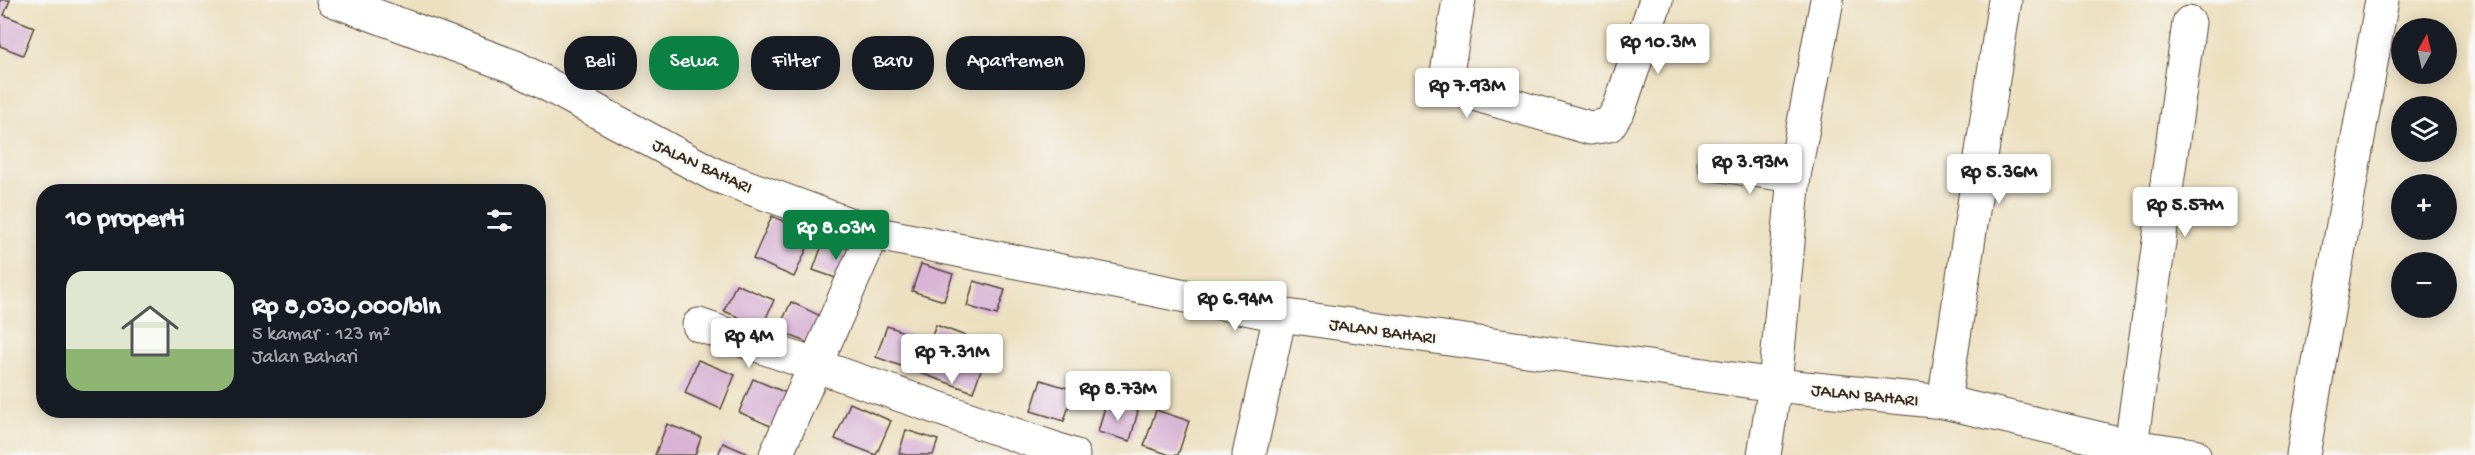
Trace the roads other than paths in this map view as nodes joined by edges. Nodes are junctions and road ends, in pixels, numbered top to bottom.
1 (333, 0) edge
2 (1459, 0) edge
3 (1656, 0) edge
4 (1827, 0) edge
5 (2005, 0) edge
6 (2382, 0) edge
7 (2189, 23) dead end
8 (1714, 164) dead end
9 (1794, 176) junction
10 (873, 233) junction
11 (1280, 315) junction
12 (699, 325) dead end
13 (815, 364) junction
14 (1775, 385) junction
15 (1944, 402) junction
16 (2131, 446) junction
17 (776, 455) edge
18 (1073, 455) edge
19 (1249, 455) edge
20 (1764, 455) edge
21 (2194, 455) edge
22 (2303, 455) edge

1 - 10 street, JALAN BAHARI
2 - 3 street
4 - 9 street
5 - 15 street
6 - 22 street
7 - 16 street
8 - 9 street
9 - 14 street
10 - 11 street, JALAN BAHARI
10 - 13 street
11 - 14 street, JALAN BAHARI
11 - 19 street
12 - 13 street
13 - 17 street
13 - 18 street
14 - 15 street, JALAN BAHARI
14 - 20 street
15 - 16 street, JALAN BAHARI
16 - 21 street, JALAN BAHARI

